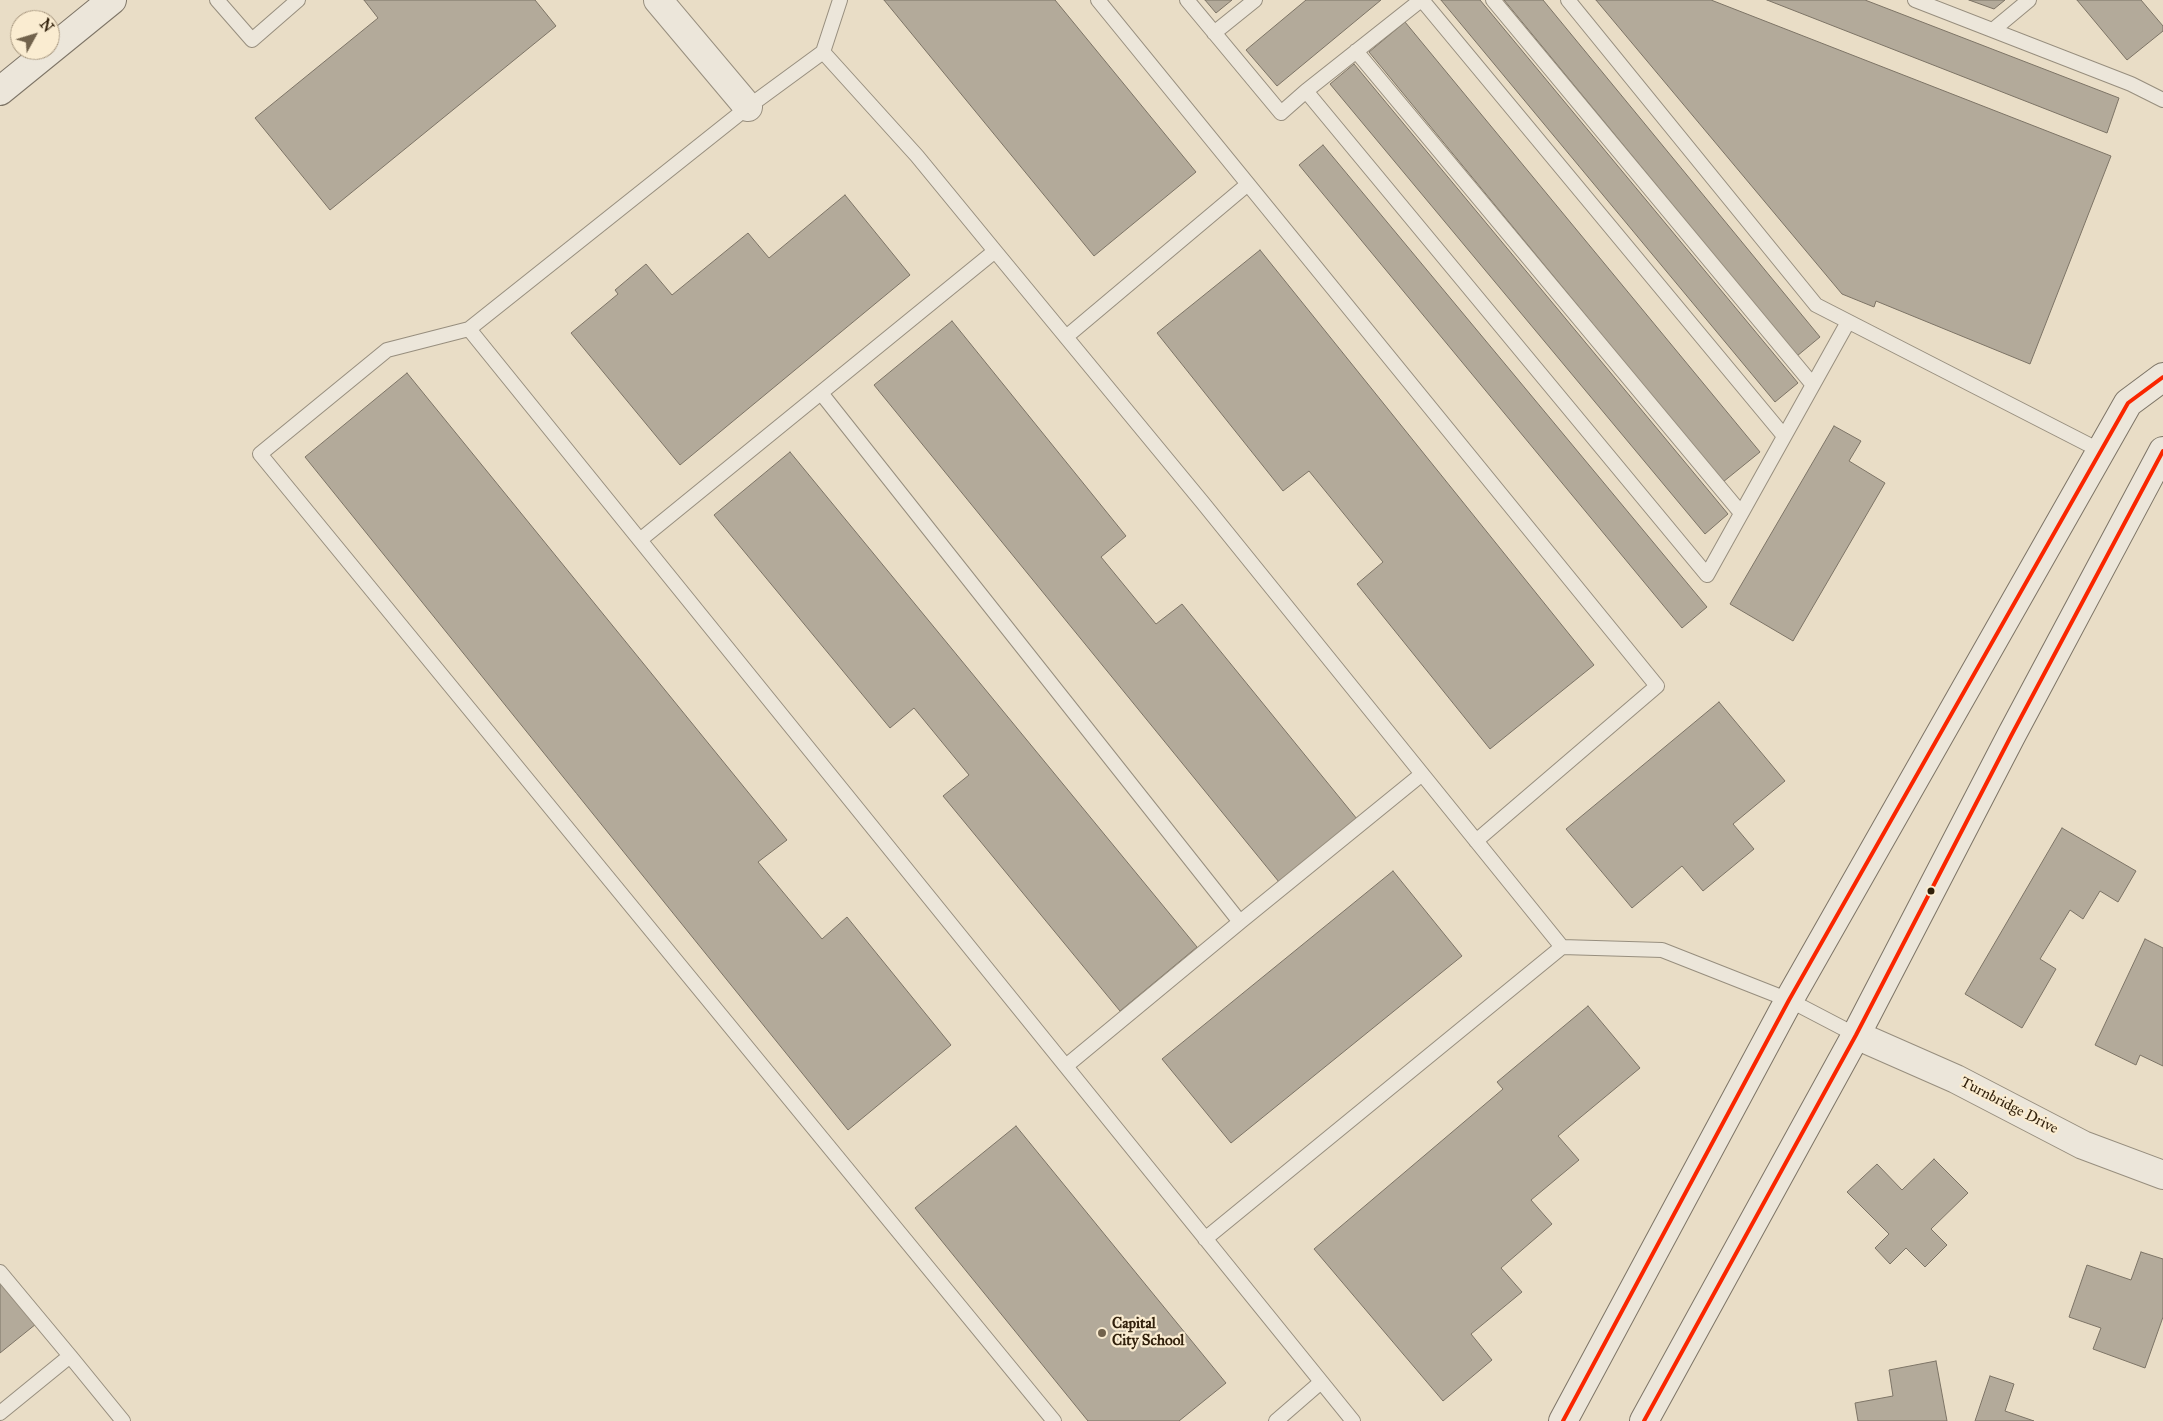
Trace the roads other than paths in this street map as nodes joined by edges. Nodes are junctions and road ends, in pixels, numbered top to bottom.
1 (112, 0) edge
2 (217, 0) edge
3 (298, 0) edge
4 (658, 0) edge
5 (840, 0) edge
6 (1098, 0) edge
7 (1187, 0) edge
8 (1255, 0) edge
9 (1421, 0) edge
10 (1493, 0) edge
11 (1568, 0) edge
12 (1915, 0) edge
13 (2029, 0) edge
14 (1993, 30) junction
15 (1214, 33) junction
16 (1356, 51) junction
17 (823, 52) junction
18 (0, 91) edge
19 (1306, 91) junction
20 (2163, 100) edge
21 (748, 107) junction
22 (1248, 184) junction
23 (995, 251) junction
24 (1848, 322) junction
25 (469, 329) junction
26 (1066, 337) junction
27 (2163, 377) edge
28 (1813, 385) junction
29 (821, 393) junction
30 (1784, 436) junction
31 (2101, 451) junction
32 (2163, 451) edge
33 (1742, 513) junction
34 (640, 540) junction
35 (1422, 774) junction
36 (1476, 841) junction
37 (1240, 922) junction
38 (1562, 948) junction
39 (1789, 1000) junction
40 (1856, 1035) junction
41 (1066, 1066) junction
42 (2163, 1175) edge
43 (1205, 1239) junction
44 (0, 1272) edge
45 (70, 1356) junction
46 (1321, 1382) junction
47 (0, 1413) edge
48 (123, 1421) edge
49 (1054, 1421) edge
50 (1276, 1421) edge
51 (1353, 1421) edge
52 (1563, 1421) edge
53 (1644, 1421) edge

1 - 18 main road
2 - 3 lane
4 - 21 main road
5 - 17 lane
6 - 22 lane
7 - 15 lane
8 - 15 lane
9 - 16 lane
9 - 30 lane
10 - 28 lane
11 - 24 lane
12 - 14 lane
13 - 14 lane
14 - 20 lane
15 - 19 lane
16 - 19 lane
16 - 33 lane
17 - 21 lane
17 - 23 lane
19 - 33 lane
21 - 25 lane
22 - 26 lane
22 - 36 lane
23 - 26 lane
23 - 29 lane
24 - 28 lane
24 - 31 lane
25 - 34 lane
25 - 49 lane
26 - 35 lane
27 - 31 main road
28 - 30 lane
29 - 34 lane
29 - 37 lane
30 - 33 lane
31 - 39 main road
32 - 40 main road
34 - 41 lane
35 - 36 lane
35 - 37 lane
36 - 38 lane
37 - 41 lane
38 - 39 lane
38 - 43 lane
39 - 40 lane
39 - 52 main road
40 - 42 main road, Turnbridge Drive
40 - 53 main road
41 - 43 lane
43 - 46 lane
44 - 45 lane
45 - 47 lane
45 - 48 lane
46 - 50 lane
46 - 51 lane

